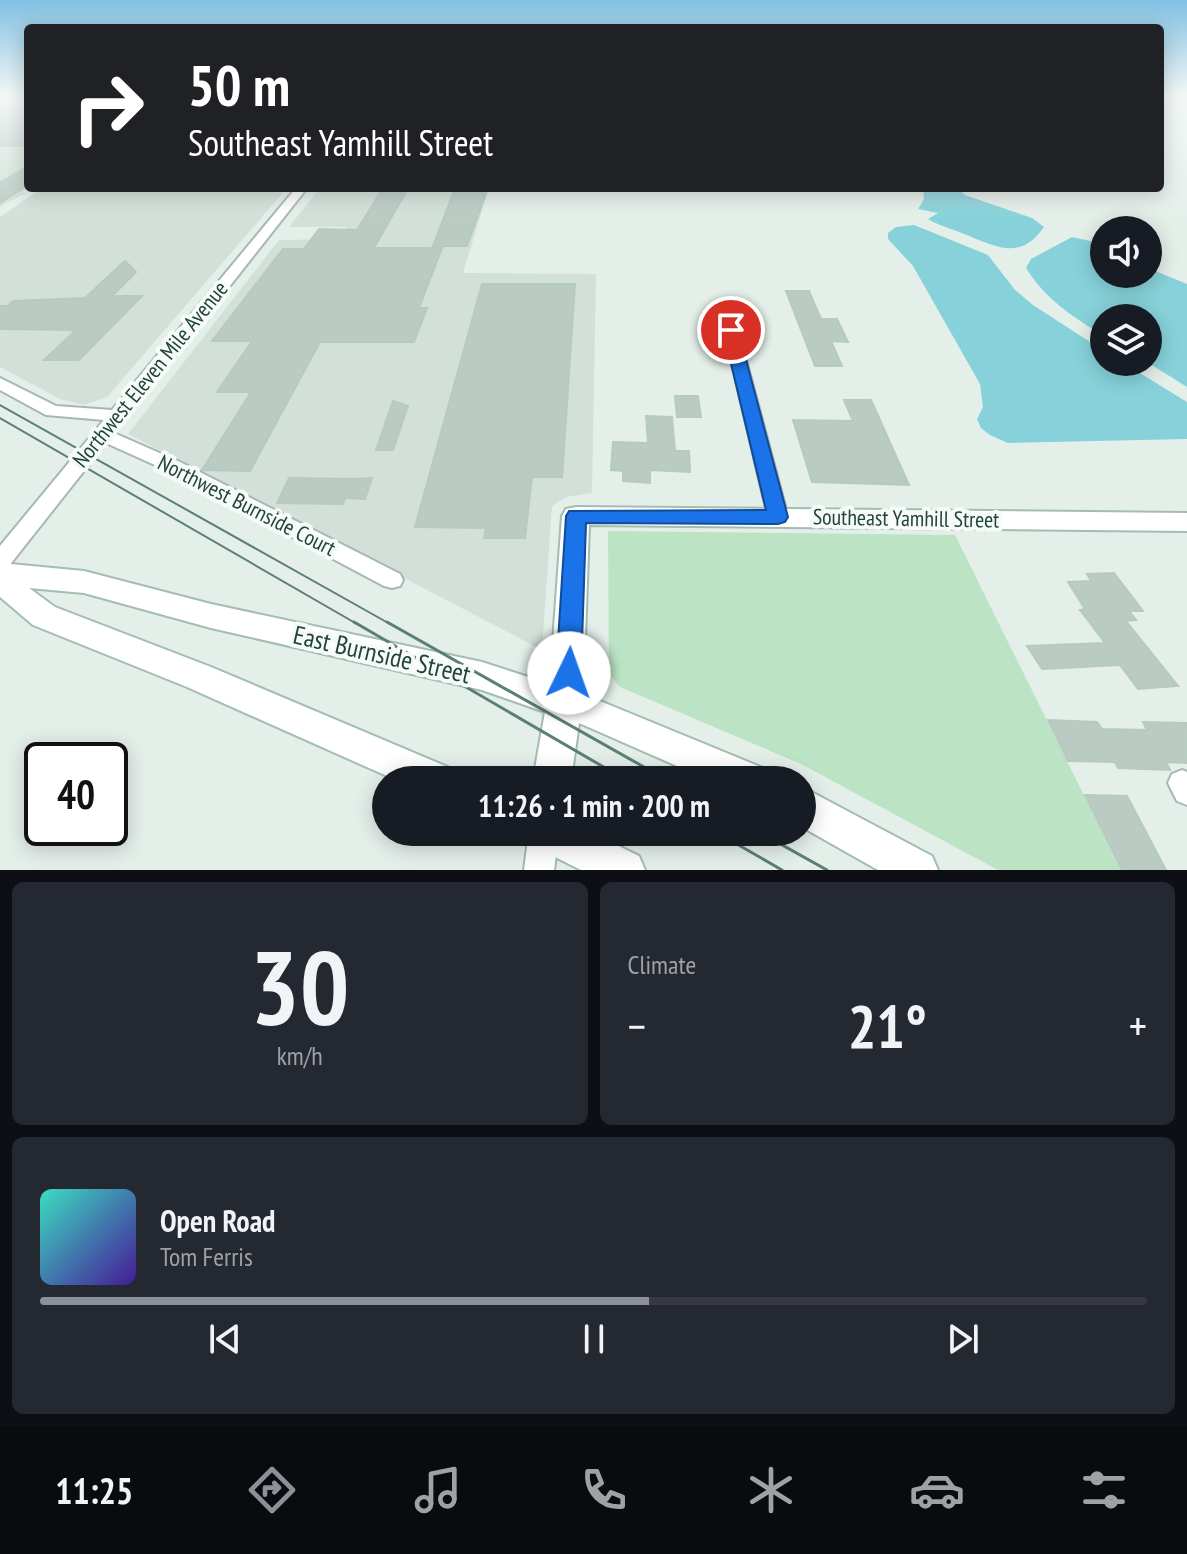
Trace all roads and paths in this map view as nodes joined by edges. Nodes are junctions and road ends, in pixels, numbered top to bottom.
1 (299, 192) edge
2 (731, 330) dead end
3 (0, 383) edge
4 (116, 416) junction
5 (101, 434) junction
6 (778, 517) junction
7 (1187, 522) edge
8 (0, 561) edge
9 (0, 574) edge
10 (392, 580) dead end
11 (0, 581) edge
12 (564, 703) junction
13 (405, 766) edge
14 (554, 766) edge
15 (720, 766) edge
16 (816, 814) edge
17 (543, 846) edge
18 (575, 846) edge
19 (539, 870) edge
20 (625, 870) edge
21 (918, 870) edge

1 - 4 street, Northwest Eleven Mile Avenue
2 - 6 street
3 - 4 street
4 - 5 street, Northwest Eleven Mile Avenue
5 - 8 street, Northwest Eleven Mile Avenue
5 - 10 street, Northwest Burnside Court
6 - 7 main road, Southeast Yamhill Street
6 - 12 main road, Southeast Yamhill Street
9 - 12 main road, East Burnside Street
11 - 13 main road
12 - 14 main road
12 - 15 main road, East Burnside Street
16 - 21 main road
17 - 19 street
18 - 20 main road

